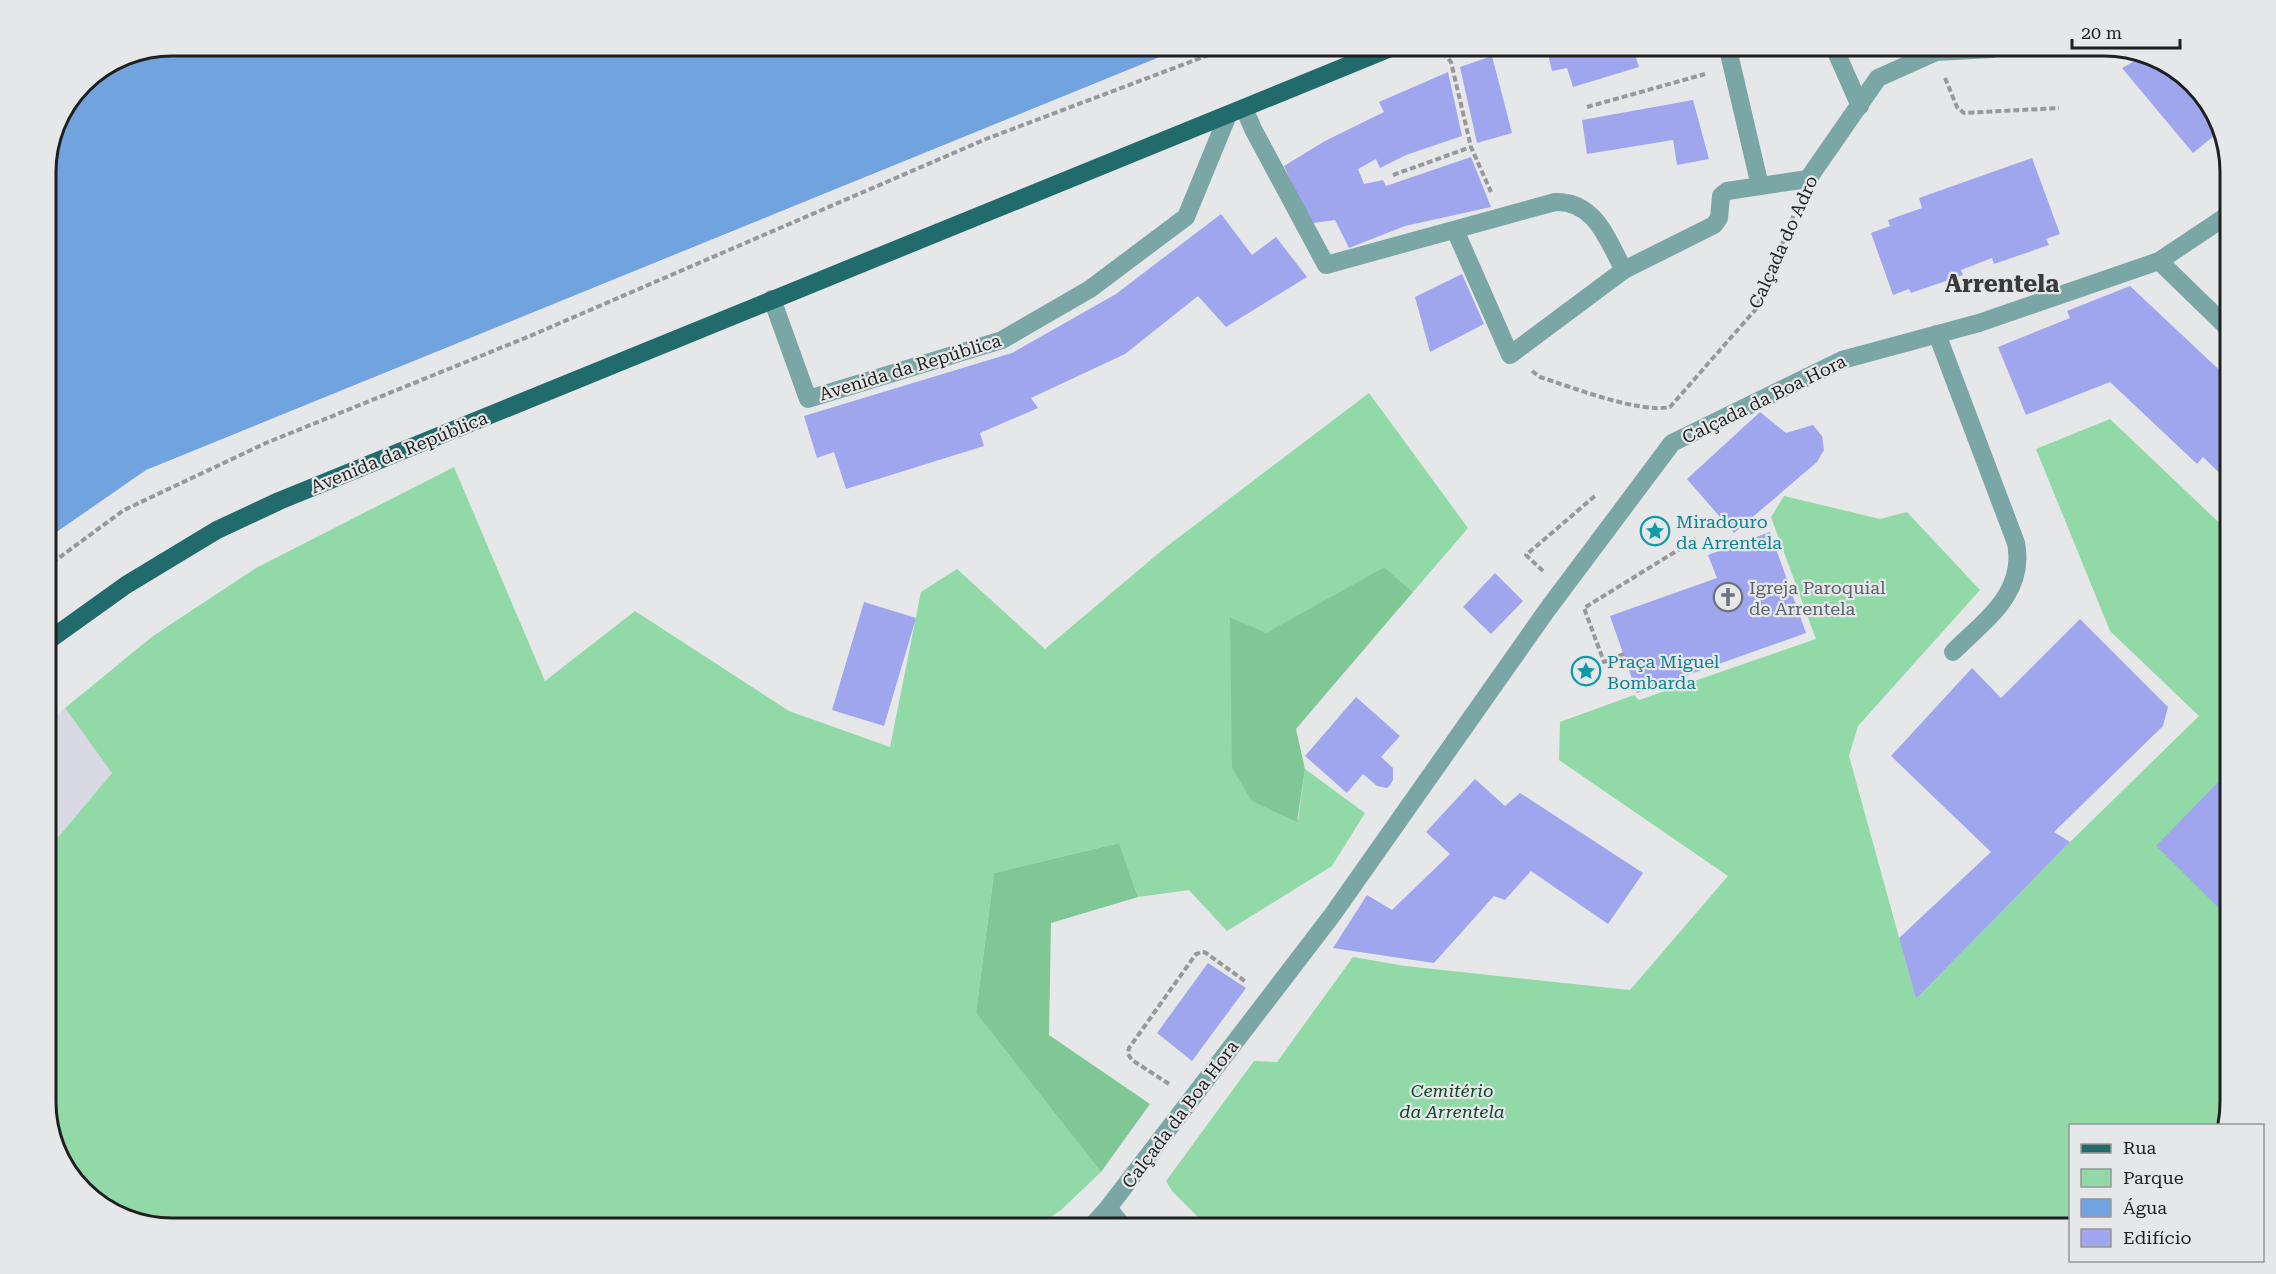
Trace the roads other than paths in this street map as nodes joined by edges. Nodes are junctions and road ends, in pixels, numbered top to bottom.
1 (1371, 56) edge
2 (1732, 56) edge
3 (1838, 56) edge
4 (1924, 56) edge
5 (1860, 106) junction
6 (1236, 111) junction
7 (1760, 186) junction
8 (2220, 220) edge
9 (1455, 230) junction
10 (2158, 261) junction
11 (1624, 270) junction
12 (772, 299) junction
13 (2220, 320) edge
14 (1937, 334) junction
15 (56, 635) edge
16 (1953, 652) dead end
17 (1108, 1208) junction
18 (1099, 1218) edge
19 (1116, 1218) edge

1 - 6 main road, Avenida da República
2 - 7 street
3 - 5 street
4 - 5 street, Calçada do Adro
5 - 7 street, Calçada do Adro
6 - 9 street
6 - 12 main road, Avenida da República
6 - 12 street, Avenida da República
7 - 11 street
8 - 10 street, Calçada da Boa Hora
9 - 11 street
9 - 11 street
10 - 13 street
10 - 14 street, Calçada da Boa Hora
12 - 15 main road, Avenida da República
14 - 16 street
14 - 17 street, Calçada da Boa Hora
17 - 18 street, Calçada da Boa Hora
17 - 19 street

